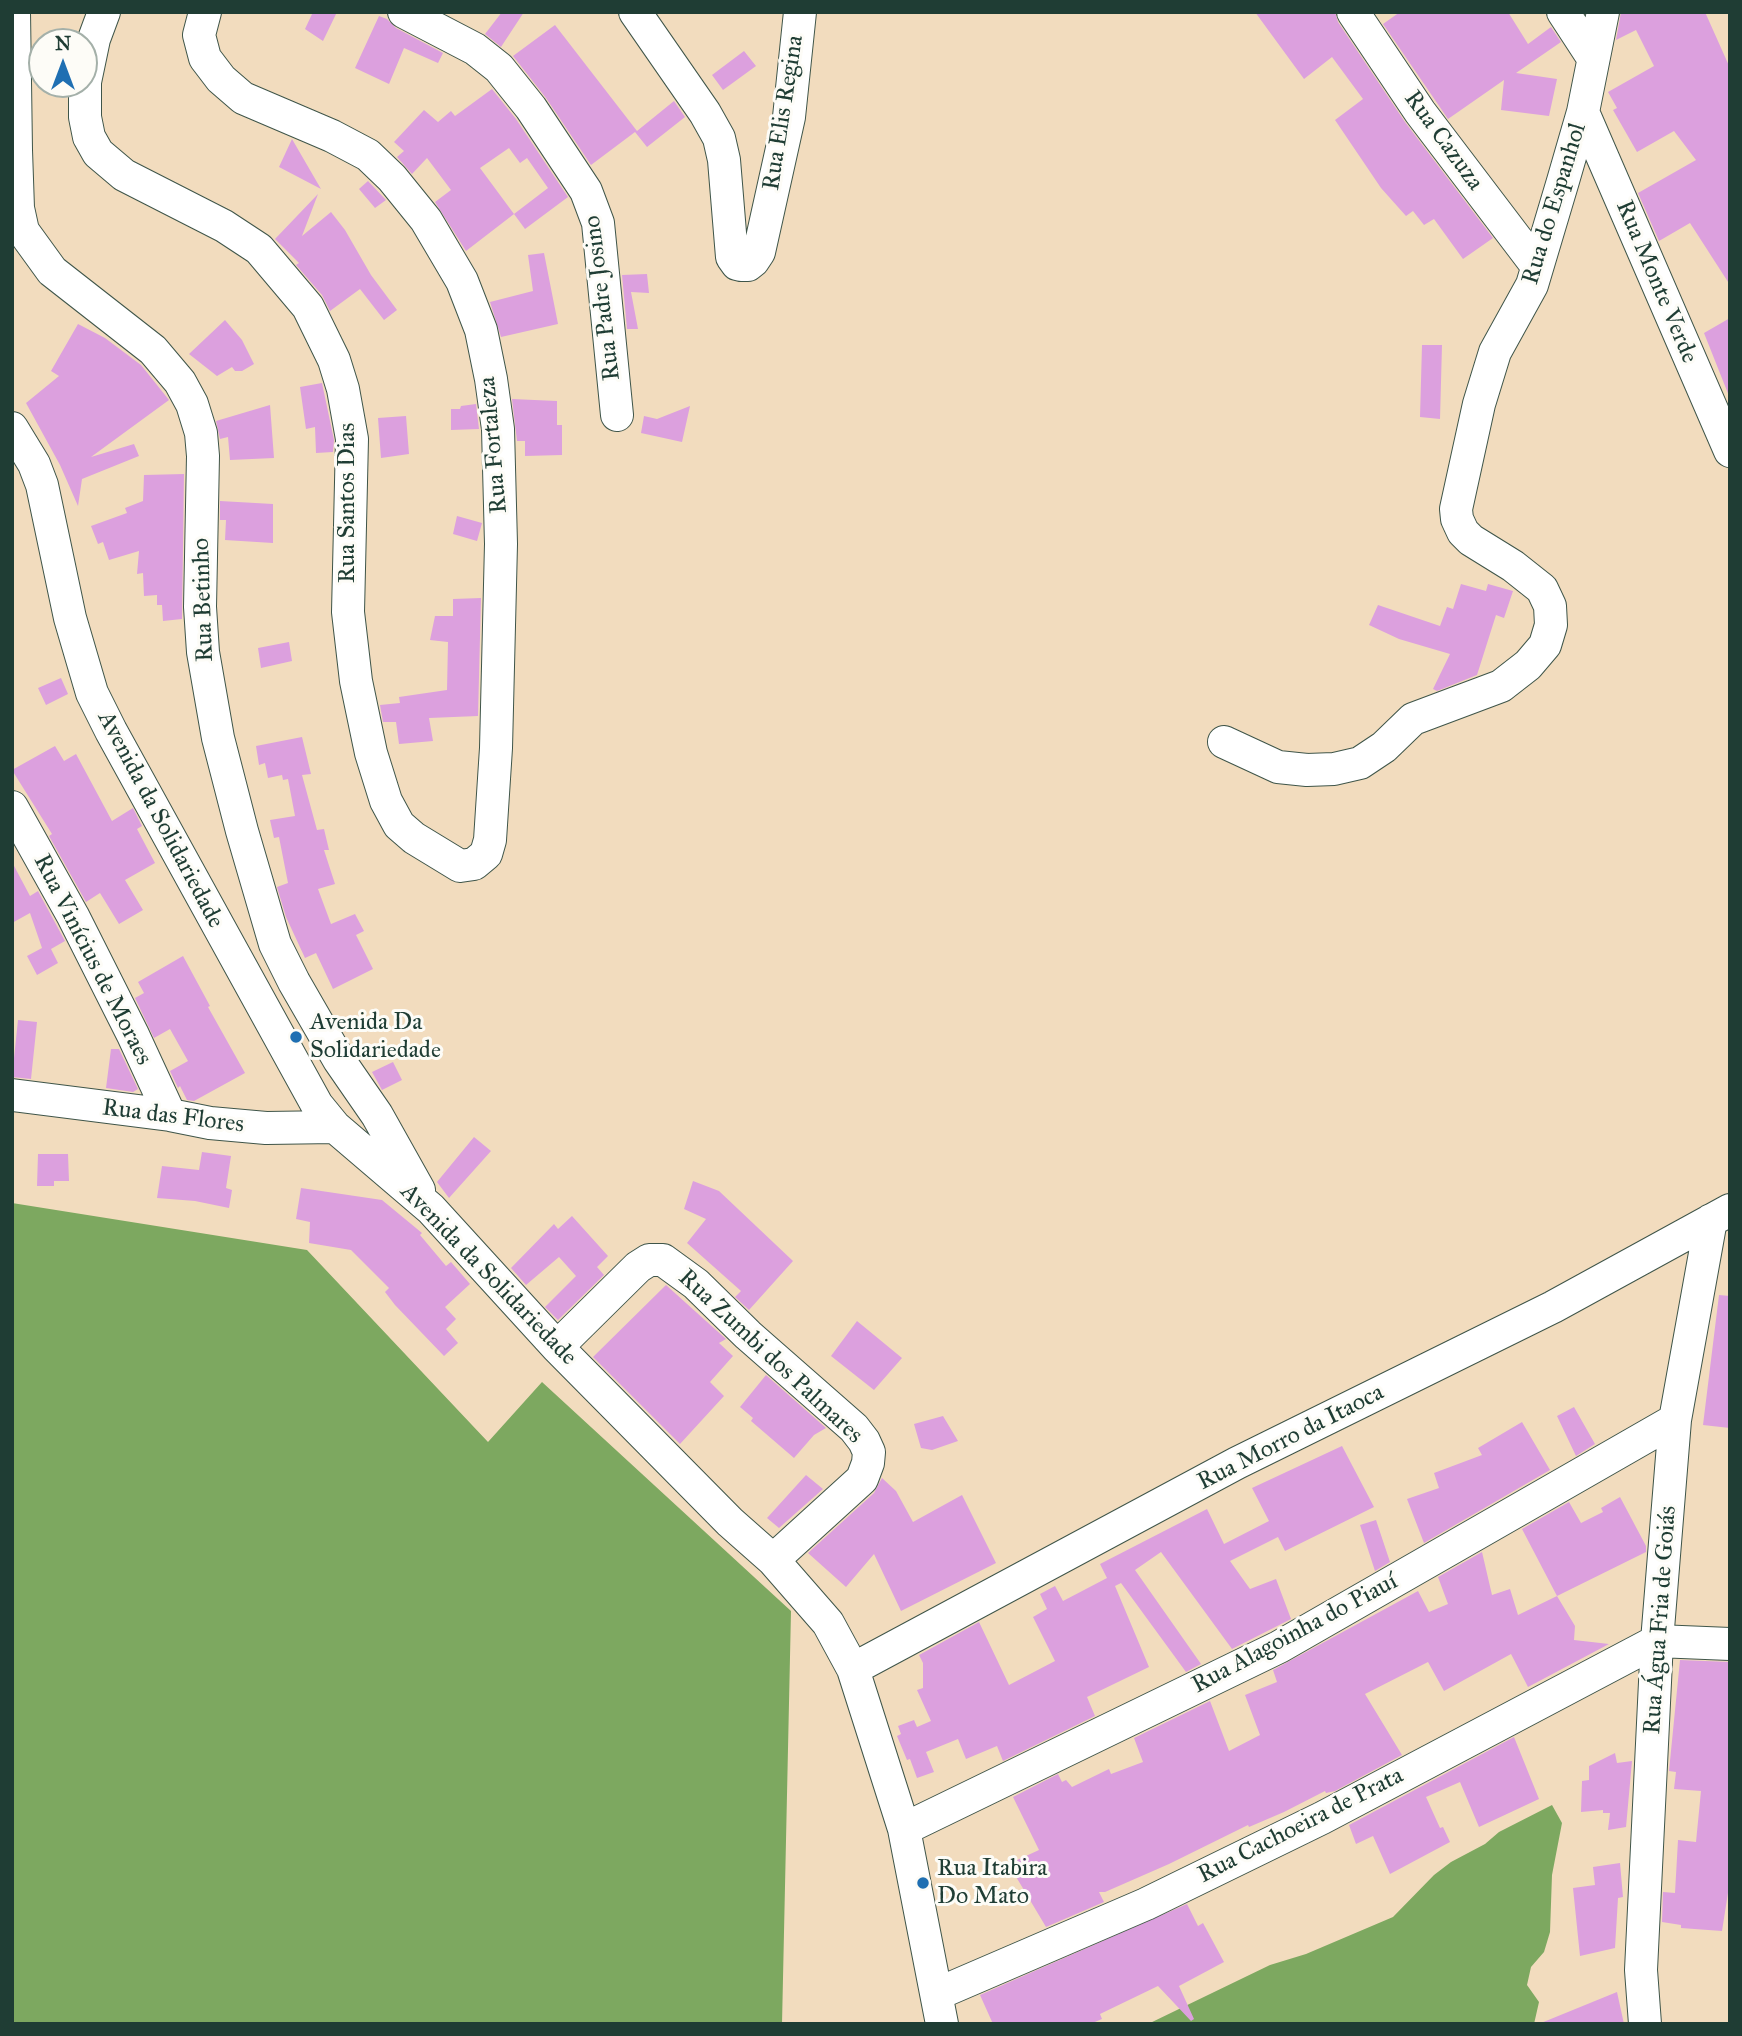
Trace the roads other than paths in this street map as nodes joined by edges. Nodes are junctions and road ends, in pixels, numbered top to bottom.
1 (14, 12) edge
2 (104, 12) edge
3 (205, 12) edge
4 (404, 12) edge
5 (635, 12) edge
6 (800, 12) edge
7 (1353, 12) edge
8 (1563, 12) edge
9 (1603, 12) edge
10 (1593, 58) junction
11 (1583, 112) junction
12 (1537, 266) junction
13 (617, 415) dead end
14 (12, 428) edge
15 (1730, 451) edge
16 (1224, 742) dead end
17 (12, 807) edge
18 (460, 866) joint
19 (12, 1095) edge
20 (170, 1115) junction
21 (335, 1127) junction
22 (430, 1209) junction
23 (1721, 1215) edge
24 (557, 1347) junction
25 (1675, 1420) junction
26 (773, 1560) junction
27 (1657, 1642) junction
28 (1730, 1644) edge
29 (853, 1669) junction
30 (904, 1829) junction
31 (939, 2009) edge
32 (1645, 2024) edge

1 - 22 street, Rua Betinho
2 - 18 street, Rua Santos Dias
3 - 18 street, Rua Fortaleza
4 - 13 street, Rua Padre Josino
5 - 6 street, Rua Elis Regina
7 - 12 street, Rua Cazuza
8 - 10 street
9 - 10 street, Rua do Espanhol
10 - 11 street, Rua do Espanhol
11 - 12 street, Rua do Espanhol
11 - 15 street, Rua Monte Verde
12 - 16 street, Rua do Espanhol
14 - 21 street, Avenida da Solidariedade
17 - 20 street, Rua Vinícius de Moraes
19 - 20 street, Rua das Flores
20 - 21 street, Rua das Flores
21 - 22 street, Avenida da Solidariedade
22 - 24 street, Avenida da Solidariedade
23 - 25 street, Rua Água Fria de Goiás
23 - 29 street, Rua Morro da Itaoca
24 - 26 street, Avenida da Solidariedade
24 - 26 street, Rua Zumbi dos Palmares
25 - 27 street, Rua Água Fria de Goiás
25 - 30 street, Rua Alagoinha do Piauí
26 - 29 street, Avenida da Solidariedade
27 - 28 street
27 - 31 street, Rua Cachoeira de Prata
27 - 32 street, Rua Água Fria de Goiás
29 - 30 street, Avenida da Solidariedade
30 - 31 street, Avenida da Solidariedade

